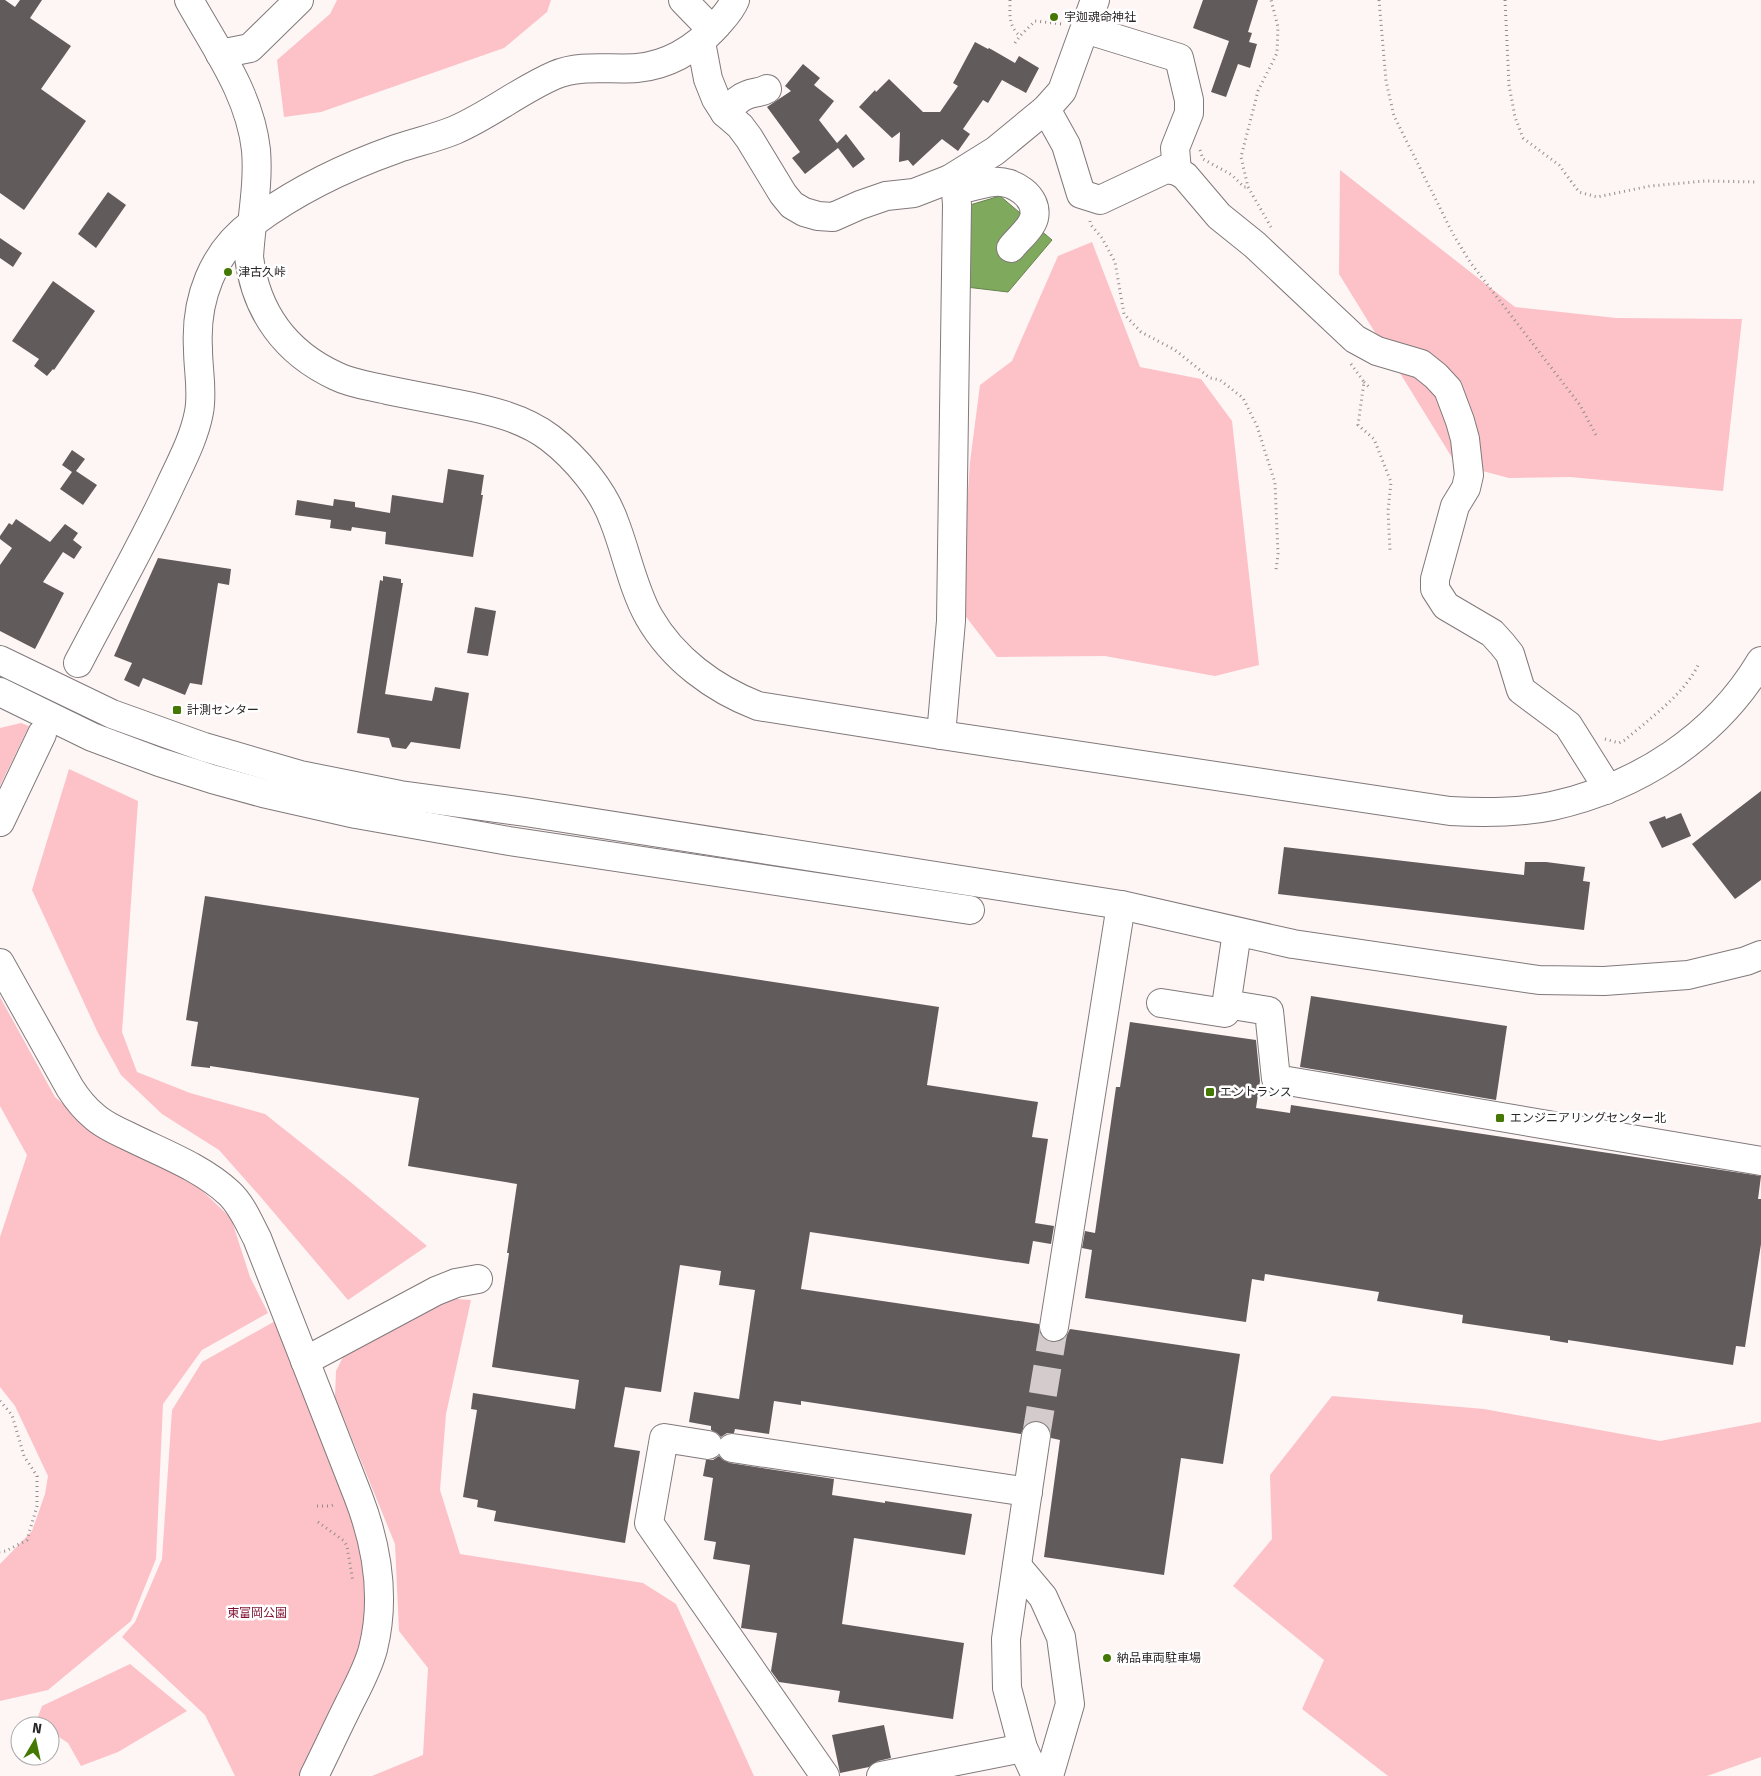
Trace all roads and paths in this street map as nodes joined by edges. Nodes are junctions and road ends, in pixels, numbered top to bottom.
1 (189, 0) edge
2 (299, 0) edge
3 (682, 0) edge
4 (735, 0) edge
5 (1010, 0) edge
6 (1095, 0) edge
7 (1271, 0) edge
8 (1379, 0) edge
9 (1505, 0) edge
10 (1057, 19) dead end
11 (1071, 25) junction
12 (707, 36) junction
13 (1020, 36) junction
14 (1015, 43) dead end
15 (220, 54) junction
16 (766, 89) dead end
17 (1054, 100) junction
18 (725, 112) junction
19 (1176, 143) junction
20 (1177, 172) junction
21 (1756, 182) dead end
22 (953, 185) junction
23 (1248, 187) junction
24 (1081, 194) junction
25 (251, 224) junction
26 (1273, 231) dead end
27 (1011, 248) dead end
28 (1347, 357) dead end
29 (1364, 382) junction
30 (1370, 388) dead end
31 (1596, 435) dead end
32 (1390, 550) dead end
33 (1276, 570) dead end
34 (0, 660) edge
35 (1761, 660) edge
36 (78, 663) dead end
37 (1699, 664) dead end
38 (0, 692) edge
39 (1571, 731) junction
40 (42, 734) dead end
41 (941, 735) junction
42 (1606, 790) junction
43 (431, 799) junction
44 (0, 822) edge
45 (428, 826) junction
46 (1120, 905) junction
47 (970, 910) dead end
48 (1237, 932) junction
49 (1761, 955) edge
50 (0, 963) edge
51 (1161, 1003) dead end
52 (1226, 1004) junction
53 (1761, 1161) edge
54 (478, 1279) dead end
55 (1054, 1327) tunnel mouth
56 (305, 1361) junction
57 (0, 1401) edge
58 (1036, 1436) tunnel mouth
59 (1028, 1492) junction
60 (318, 1522) dead end
61 (0, 1552) edge
62 (1017, 1566) junction
63 (354, 1589) dead end
64 (1023, 1748) junction
65 (314, 1776) edge
66 (825, 1776) edge
67 (881, 1776) edge
68 (1036, 1776) edge
69 (1049, 1776) edge

1 - 15 street
2 - 15 street
3 - 12 street
4 - 12 street
5 - 13 path
6 - 11 street
7 - 23 path
8 - 31 path
9 - 21 path
10 - 11 path
11 - 13 path
11 - 17 street
11 - 19 street
12 - 18 street
12 - 25 street
13 - 14 path
15 - 25 street
16 - 18 street
17 - 22 street
17 - 24 street
18 - 22 street
19 - 20 street
19 - 23 path
20 - 24 street
20 - 39 street
22 - 27 street
22 - 41 street
23 - 26 path
24 - 33 path
25 - 36 street
25 - 41 street
28 - 29 path
29 - 30 path
29 - 32 path
34 - 43 street
35 - 42 street
37 - 39 path
38 - 45 street
39 - 42 street
40 - 44 street
41 - 42 street
43 - 45 street
43 - 46 street
45 - 47 street
46 - 48 street
46 - 55 street
48 - 49 street
48 - 52 street
50 - 56 street
51 - 52 street
52 - 53 street
54 - 56 street
56 - 65 street
57 - 61 path
58 - 59 street
59 - 62 street
59 - 66 street
60 - 63 path
62 - 64 street
62 - 69 street
64 - 67 street
64 - 68 street

